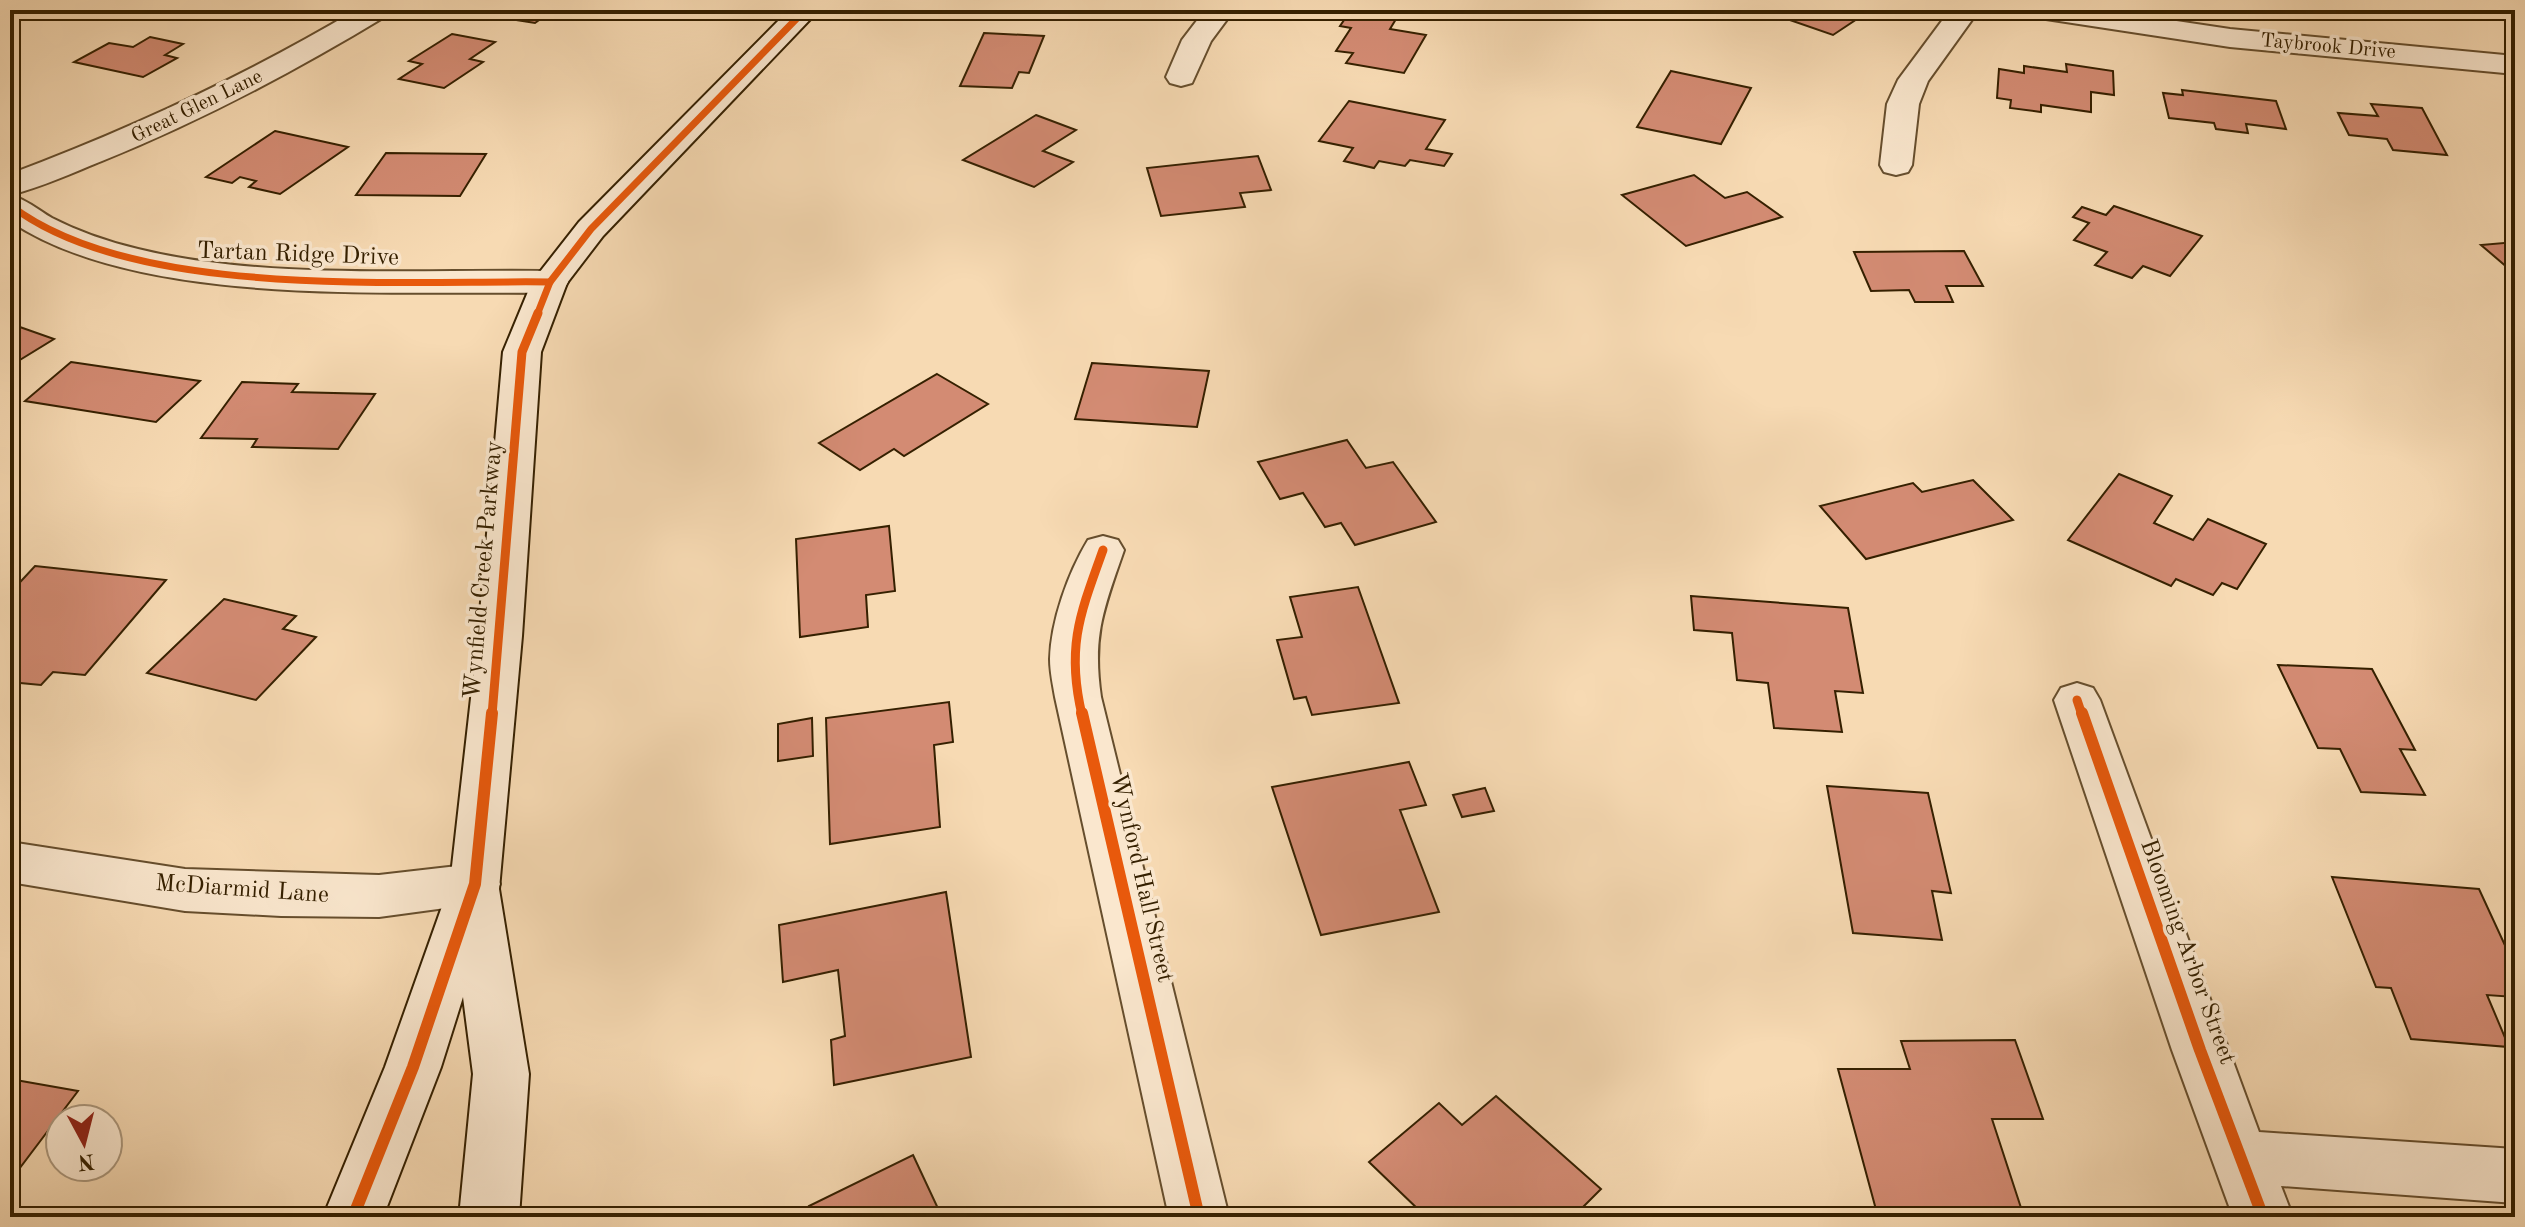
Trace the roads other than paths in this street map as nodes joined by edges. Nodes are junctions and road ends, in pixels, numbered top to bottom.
1 (376, 10) edge
2 (805, 10) edge
3 (1220, 10) edge
4 (1965, 10) edge
5 (2046, 10) edge
6 (2515, 65) edge
7 (1181, 77) dead end
8 (1896, 165) dead end
9 (10, 185) edge
10 (10, 205) edge
11 (550, 282) junction
12 (1103, 550) dead end
13 (2077, 700) dead end
14 (10, 862) edge
15 (475, 884) junction
16 (2242, 1157) junction
17 (2515, 1176) edge
18 (353, 1217) edge
19 (489, 1217) edge
20 (1199, 1217) edge
21 (2263, 1217) edge

1 - 9 street, Great Glen Lane
2 - 11 street, Wynfield Creek Parkway
3 - 7 street
4 - 8 street
5 - 6 street, Taybrook Drive
10 - 11 street, Tartan Ridge Drive
11 - 15 street, Wynfield Creek Parkway
12 - 20 street, Wynford Hall Street
13 - 16 street, Blooming Arbor Street
14 - 15 street, McDiarmid Lane
15 - 18 street, Wynfield Creek Parkway
15 - 19 street, Wynfield Creek Parkway
16 - 17 street
16 - 21 street, Blooming Arbor Street

